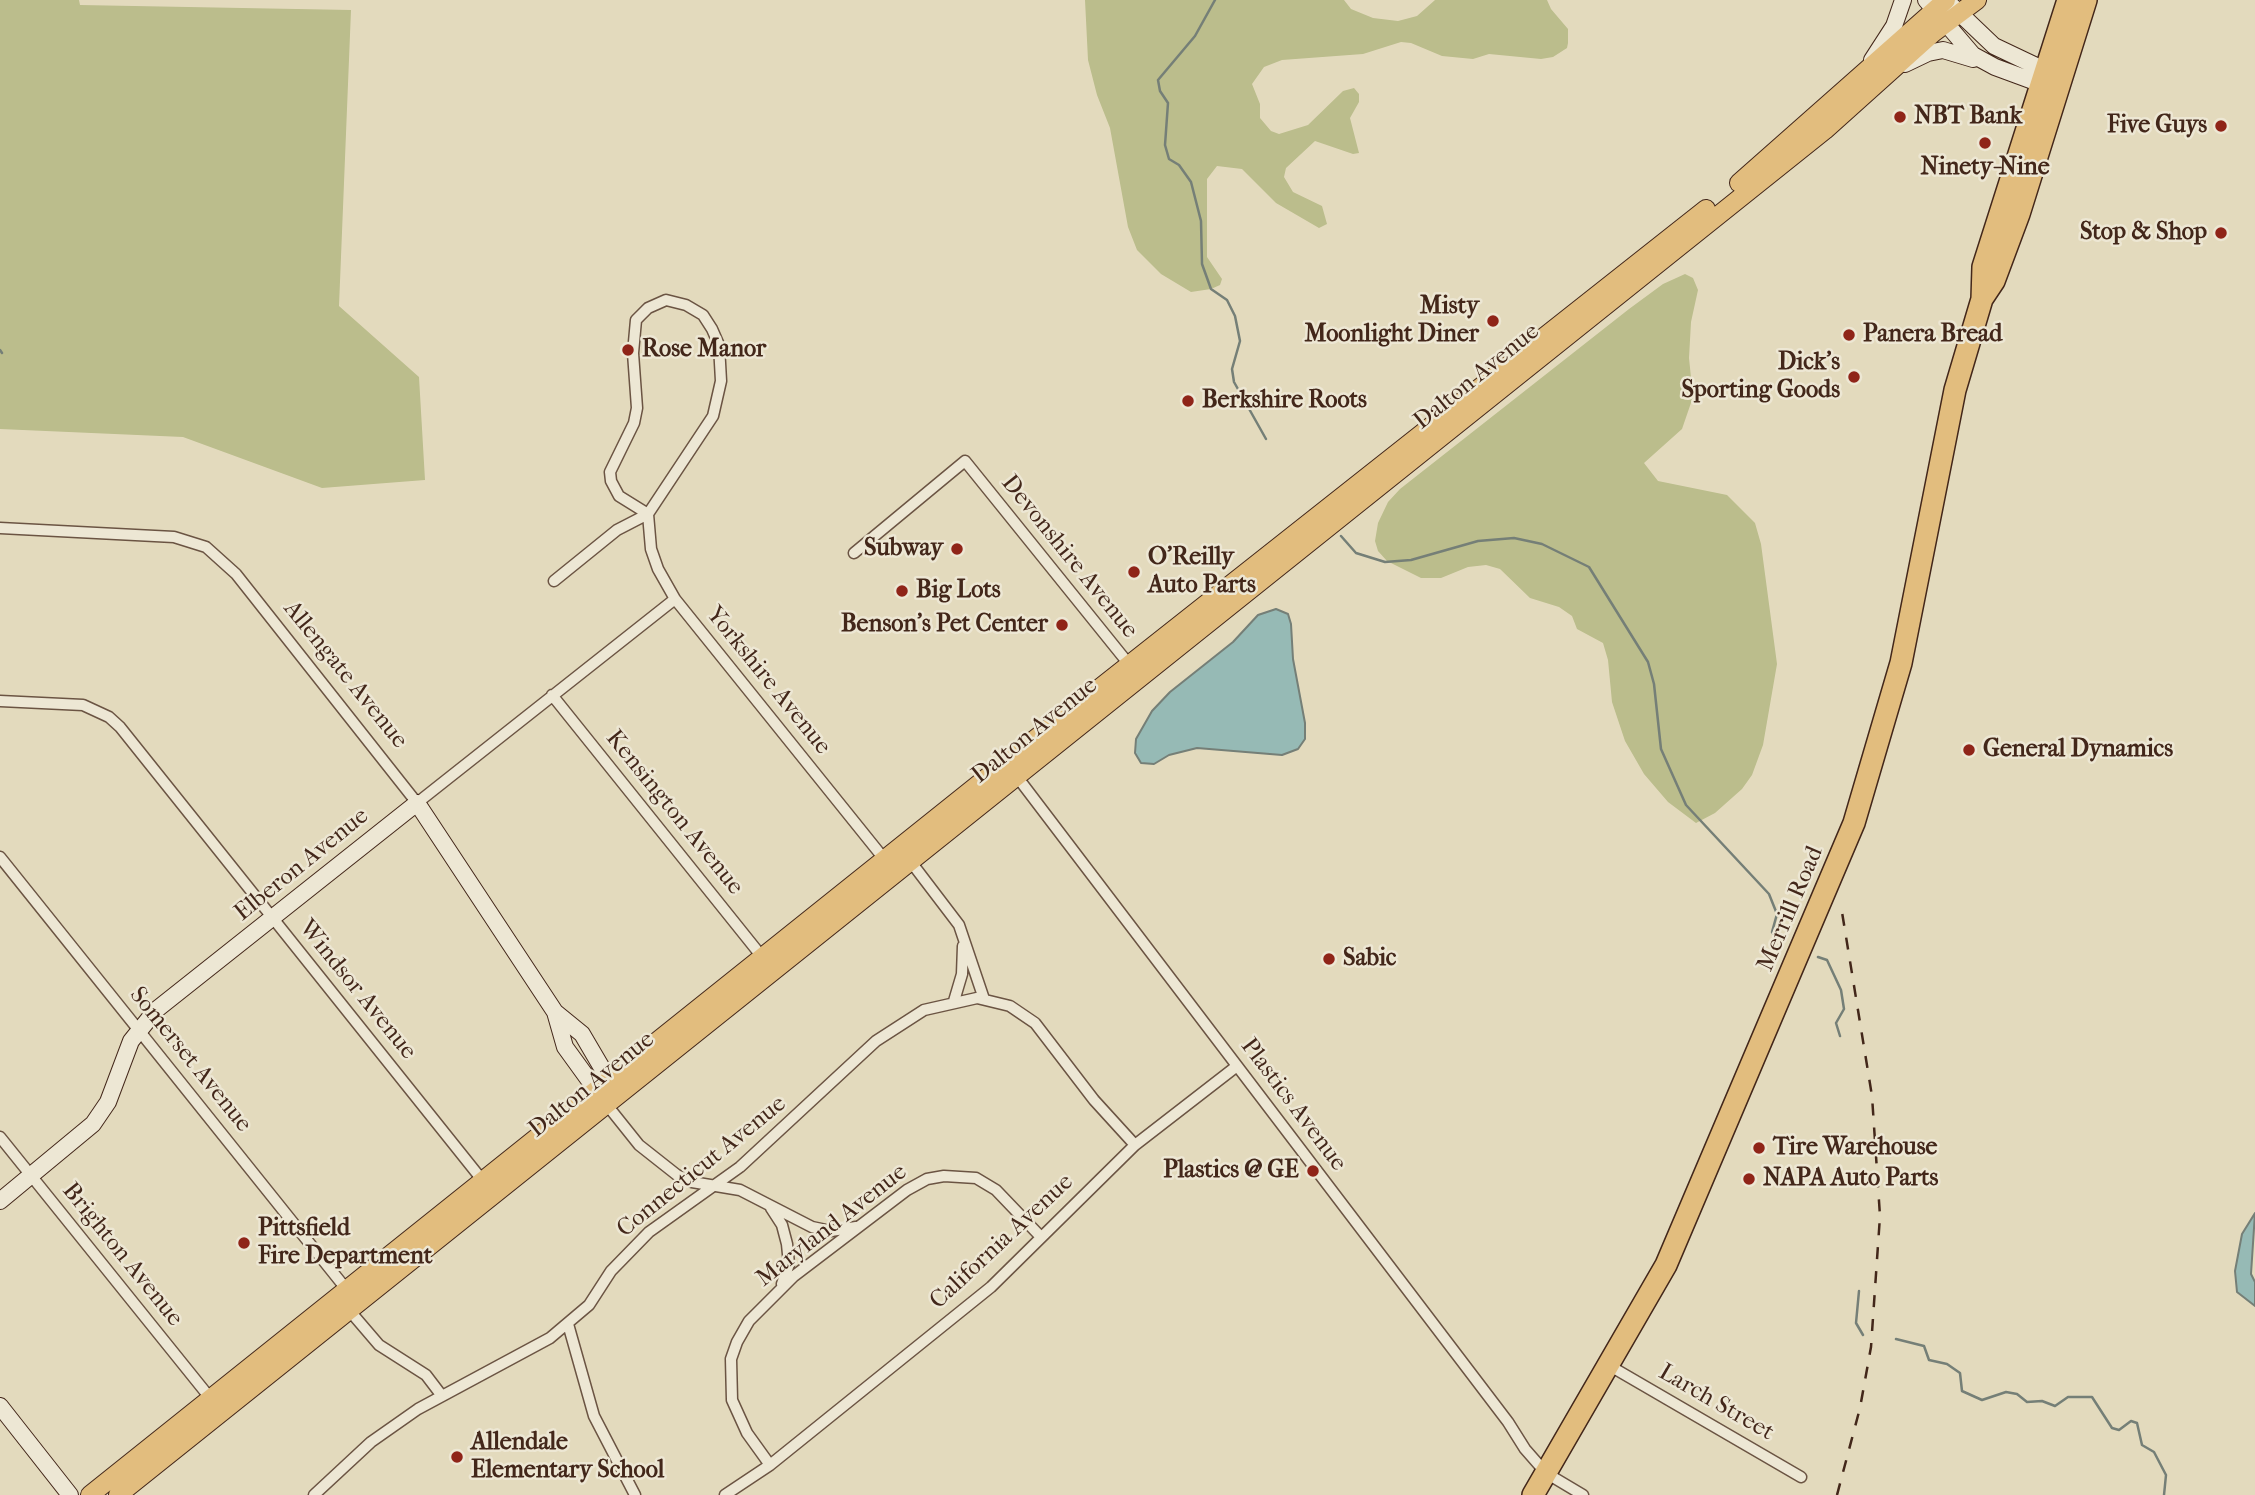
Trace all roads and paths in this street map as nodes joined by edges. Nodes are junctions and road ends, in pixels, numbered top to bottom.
1 (1903, 0) edge
2 (1977, 0) edge
3 (2068, 0) edge
4 (2085, 0) edge
5 (1943, 8) edge
6 (1995, 67) junction
7 (1891, 72) junction
8 (1861, 75) junction
9 (2051, 80) junction
10 (1735, 194) junction
11 (648, 514) junction
12 (0, 528) edge
13 (854, 553) dead end
14 (554, 581) dead end
15 (675, 599) junction
16 (1135, 671) junction
17 (552, 695) junction
18 (0, 701) edge
19 (1012, 769) junction
20 (417, 803) junction
21 (0, 857) edge
22 (885, 860) junction
23 (911, 862) junction
24 (273, 918) junction
25 (962, 932) junction
26 (763, 958) junction
27 (984, 999) junction
28 (954, 1001) junction
29 (138, 1029) junction
30 (1237, 1066) junction
31 (604, 1092) junction
32 (0, 1137) edge
33 (1135, 1145) junction
34 (31, 1176) junction
35 (483, 1181) junction
36 (713, 1186) junction
37 (0, 1201) edge
38 (766, 1203) junction
39 (858, 1227) junction
40 (1041, 1237) junction
41 (347, 1290) junction
42 (779, 1290) junction
43 (349, 1310) junction
44 (568, 1324) junction
45 (1610, 1366) junction
46 (442, 1396) junction
47 (211, 1399) junction
48 (0, 1406) edge
49 (770, 1465) junction
50 (1546, 1474) junction
51 (1801, 1477) dead end
52 (70, 1495) edge
53 (90, 1495) edge
54 (118, 1495) edge
55 (314, 1495) edge
56 (635, 1495) edge
57 (725, 1495) edge
58 (1533, 1495) edge
59 (1583, 1495) edge

1 - 8 street
2 - 5 main road, Dalton Avenue
3 - 9 highway, Merrill Road
4 - 9 highway, Merrill Road
5 - 6 street
5 - 7 main road, Dalton Avenue
5 - 8 main road, Dalton Avenue
5 - 9 street
6 - 7 street
6 - 9 street
7 - 10 main road, Dalton Avenue
8 - 10 main road, Dalton Avenue
9 - 45 highway, Merrill Road
10 - 16 main road, Dalton Avenue
11 - 11 street
11 - 14 street
11 - 15 street, Yorkshire Avenue
12 - 20 street, Allengate Avenue
13 - 16 street, Devonshire Avenue
15 - 17 street, Elberon Avenue
15 - 22 street, Yorkshire Avenue
16 - 19 main road, Dalton Avenue
17 - 20 street, Elberon Avenue
17 - 26 street, Kensington Avenue
18 - 24 street, Windsor Avenue
19 - 22 main road, Dalton Avenue
19 - 23 main road, Dalton Avenue
19 - 30 street, Plastics Avenue
20 - 24 street, Elberon Avenue
20 - 31 street, Allengate Avenue
21 - 29 street, Somerset Avenue
22 - 26 main road, Dalton Avenue
23 - 25 street
23 - 31 main road, Dalton Avenue
24 - 29 street, Elberon Avenue
24 - 35 street, Windsor Avenue
25 - 27 street
25 - 28 street
26 - 31 main road, Dalton Avenue
27 - 28 street, Connecticut Avenue
27 - 33 street
28 - 36 street, Connecticut Avenue
29 - 34 street, Elberon Avenue
29 - 41 street, Somerset Avenue
30 - 33 street, California Avenue
30 - 50 street, Plastics Avenue
31 - 35 main road, Dalton Avenue
31 - 36 street
31 - 43 main road, Dalton Avenue
32 - 34 street, Brighton Avenue
33 - 40 street, California Avenue
34 - 37 street, Elberon Avenue
34 - 47 street, Brighton Avenue
35 - 41 main road, Dalton Avenue
36 - 38 street
36 - 44 street, Connecticut Avenue
38 - 39 street
38 - 42 street
39 - 40 street, Maryland Avenue
39 - 42 street, Maryland Avenue
40 - 49 street, California Avenue
41 - 47 main road, Dalton Avenue
42 - 49 street, Maryland Avenue
43 - 46 street
43 - 54 main road, Dalton Avenue
44 - 46 street, Connecticut Avenue
44 - 56 street
45 - 50 highway, Merrill Road
45 - 51 street, Larch Street
46 - 55 street, Connecticut Avenue
47 - 53 main road, Dalton Avenue
48 - 52 street
49 - 57 street, California Avenue
50 - 58 highway, Merrill Road
50 - 59 street

